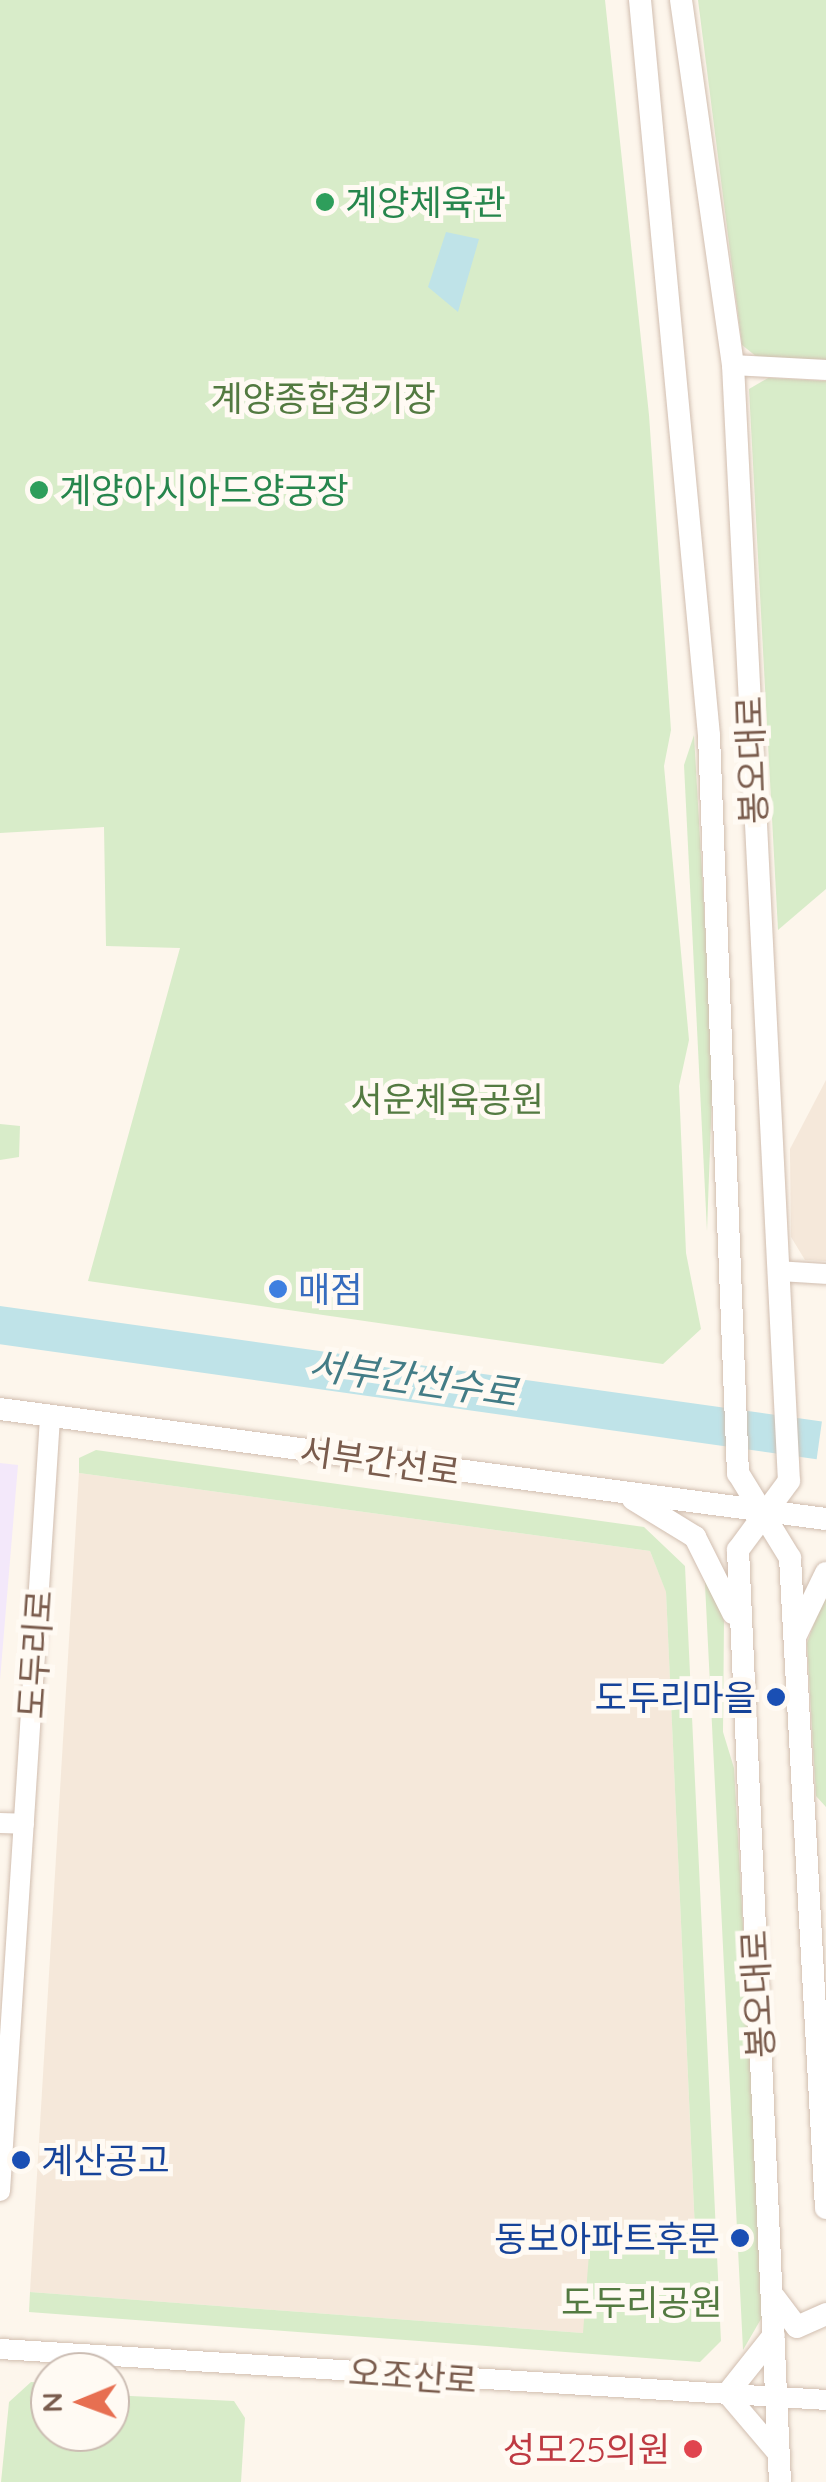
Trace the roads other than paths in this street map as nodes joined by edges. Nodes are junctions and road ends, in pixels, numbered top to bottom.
1 (640, 0) edge
2 (680, 0) edge
3 (732, 365) junction
4 (826, 370) edge
5 (778, 1271) junction
6 (826, 1274) edge
7 (0, 1410) edge
8 (50, 1417) junction
9 (622, 1492) junction
10 (760, 1511) junction
11 (826, 1519) edge
12 (826, 1574) edge
13 (737, 1622) junction
14 (792, 1644) junction
15 (0, 1822) edge
16 (24, 1824) junction
17 (0, 2192) edge
18 (826, 2208) edge
19 (774, 2295) junction
20 (826, 2314) edge
21 (774, 2335) junction
22 (0, 2348) edge
23 (727, 2394) junction
24 (776, 2396) junction
25 (826, 2400) edge
26 (778, 2454) junction
27 (780, 2482) edge

1 - 10 main road, 봉오대로
2 - 3 main road, 봉오대로
3 - 4 street
3 - 5 main road, 봉오대로
5 - 6 street
5 - 10 main road, 봉오대로
7 - 8 main road, 서부간선로
8 - 9 main road, 서부간선로
8 - 16 street, 도두리로
9 - 10 main road, 서부간선로
9 - 13 main road
10 - 11 main road, 서부간선로
10 - 13 main road, 봉오대로
10 - 14 main road, 봉오대로
12 - 14 main road
13 - 19 main road, 봉오대로
14 - 18 main road, 봉오대로
15 - 16 street
16 - 17 street, 도두리로
19 - 20 main road
19 - 21 main road, 봉오대로
21 - 23 main road
21 - 24 main road, 봉오대로
22 - 23 street, 오조산로
23 - 24 street, 오조산로
23 - 26 street
24 - 25 street, 오조산로
24 - 26 main road, 봉오대로
26 - 27 main road, 봉오대로

